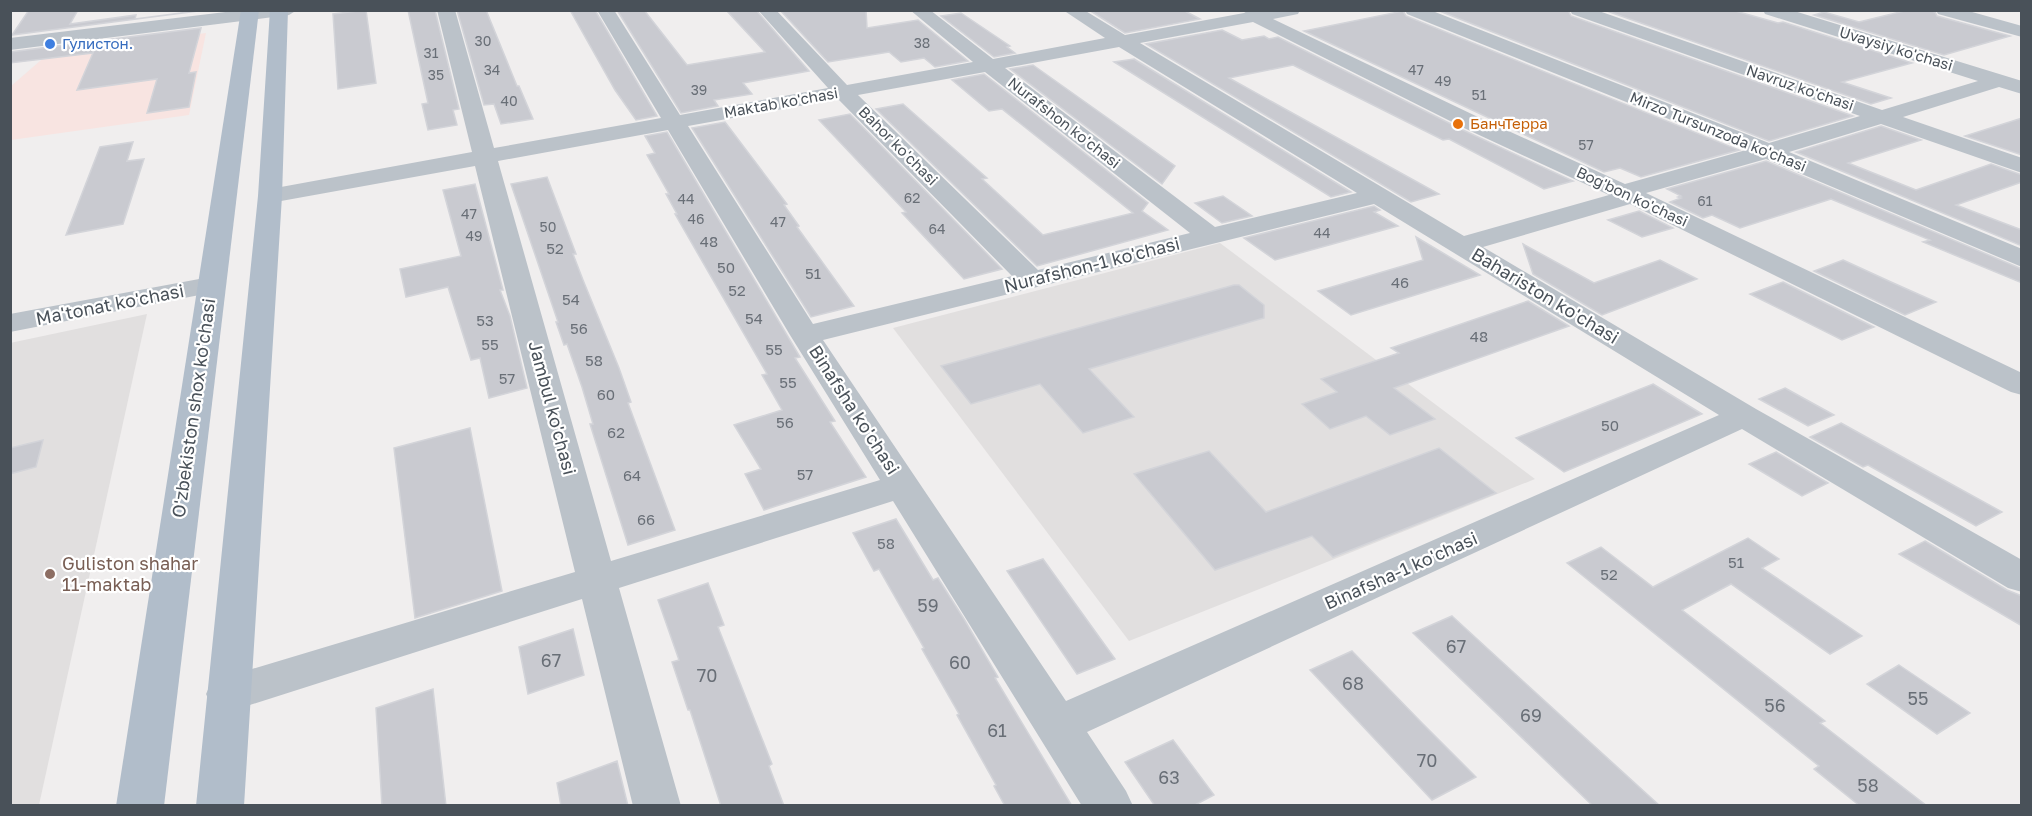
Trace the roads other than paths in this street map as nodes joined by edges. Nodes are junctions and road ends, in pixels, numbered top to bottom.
1 (446, 10) edge
2 (605, 10) edge
3 (766, 10) edge
4 (918, 10) edge
5 (1071, 10) edge
6 (1292, 10) edge
7 (1413, 10) edge
8 (1578, 10) edge
9 (1771, 10) edge
10 (1944, 10) edge
11 (269, 12) edge
12 (1249, 14) edge
13 (2022, 32) edge
14 (1121, 41) junction
15 (10, 44) edge
16 (990, 65) junction
17 (1999, 81) junction
18 (2022, 87) edge
19 (843, 92) junction
20 (1882, 116) junction
21 (675, 122) junction
22 (1768, 151) junction
23 (485, 157) junction
24 (2022, 166) edge
25 (1627, 194) junction
26 (1379, 195) junction
27 (270, 196) junction
28 (1210, 236) junction
29 (1461, 245) junction
30 (2022, 259) edge
31 (1032, 280) junction
32 (210, 285) junction
33 (10, 323) edge
34 (805, 335) junction
35 (2022, 385) edge
36 (1744, 416) junction
37 (903, 485) junction
38 (2022, 578) edge
39 (597, 579) junction
40 (228, 694) junction
41 (1058, 725) junction
42 (140, 806) edge
43 (219, 806) edge
44 (657, 806) edge
45 (1109, 806) edge

1 - 23 street, Jambul ko'chasi
2 - 21 street, Binafsha ko'chasi
3 - 19 street, Bahor ko'chasi
4 - 16 street, Nurafshon ko'chasi
5 - 14 street, Bahariston ko'chasi
6 - 12 street, Maktab ko'chasi
7 - 22 street, Mirzo Tursunzoda ko'chasi
8 - 20 street, Navruz ko'chasi
9 - 17 street, Uvaysiy ko'chasi
10 - 13 street
11 - 15 street
11 - 27 main road
11 - 32 main road, O'zbekiston shox ko'chasi
12 - 14 street, Maktab ko'chasi
12 - 25 street, Bog'bon ko'chasi
14 - 16 street, Maktab ko'chasi
14 - 26 street, Bahariston ko'chasi
16 - 19 street, Maktab ko'chasi
16 - 28 street, Nurafshon ko'chasi
17 - 18 street, Uvaysiy ko'chasi
17 - 20 street
19 - 21 street, Maktab ko'chasi
19 - 31 street, Bahor ko'chasi
20 - 22 street
20 - 24 street, Navruz ko'chasi
21 - 23 street, Maktab ko'chasi
21 - 34 street, Binafsha ko'chasi
22 - 25 street
22 - 30 street, Mirzo Tursunzoda ko'chasi
23 - 27 street, Maktab ko'chasi
23 - 39 street, Jambul ko'chasi
25 - 29 street
25 - 35 street, Bog'bon ko'chasi
26 - 28 street, Nurafshon-1 ko'chasi
26 - 29 street, Bahariston ko'chasi
27 - 40 main road
28 - 31 street, Nurafshon-1 ko'chasi
29 - 36 street, Bahariston ko'chasi
31 - 34 street, Nurafshon-1 ko'chasi
32 - 33 street, Ma'tonat ko'chasi
32 - 42 main road, O'zbekiston shox ko'chasi
34 - 37 street, Binafsha ko'chasi
36 - 38 street, Bahariston ko'chasi
36 - 41 street, Binafsha-1 ko'chasi
37 - 39 street
37 - 41 street, Binafsha ko'chasi
39 - 40 street
39 - 44 street, Jambul ko'chasi
40 - 43 main road
41 - 45 street, Binafsha ko'chasi

